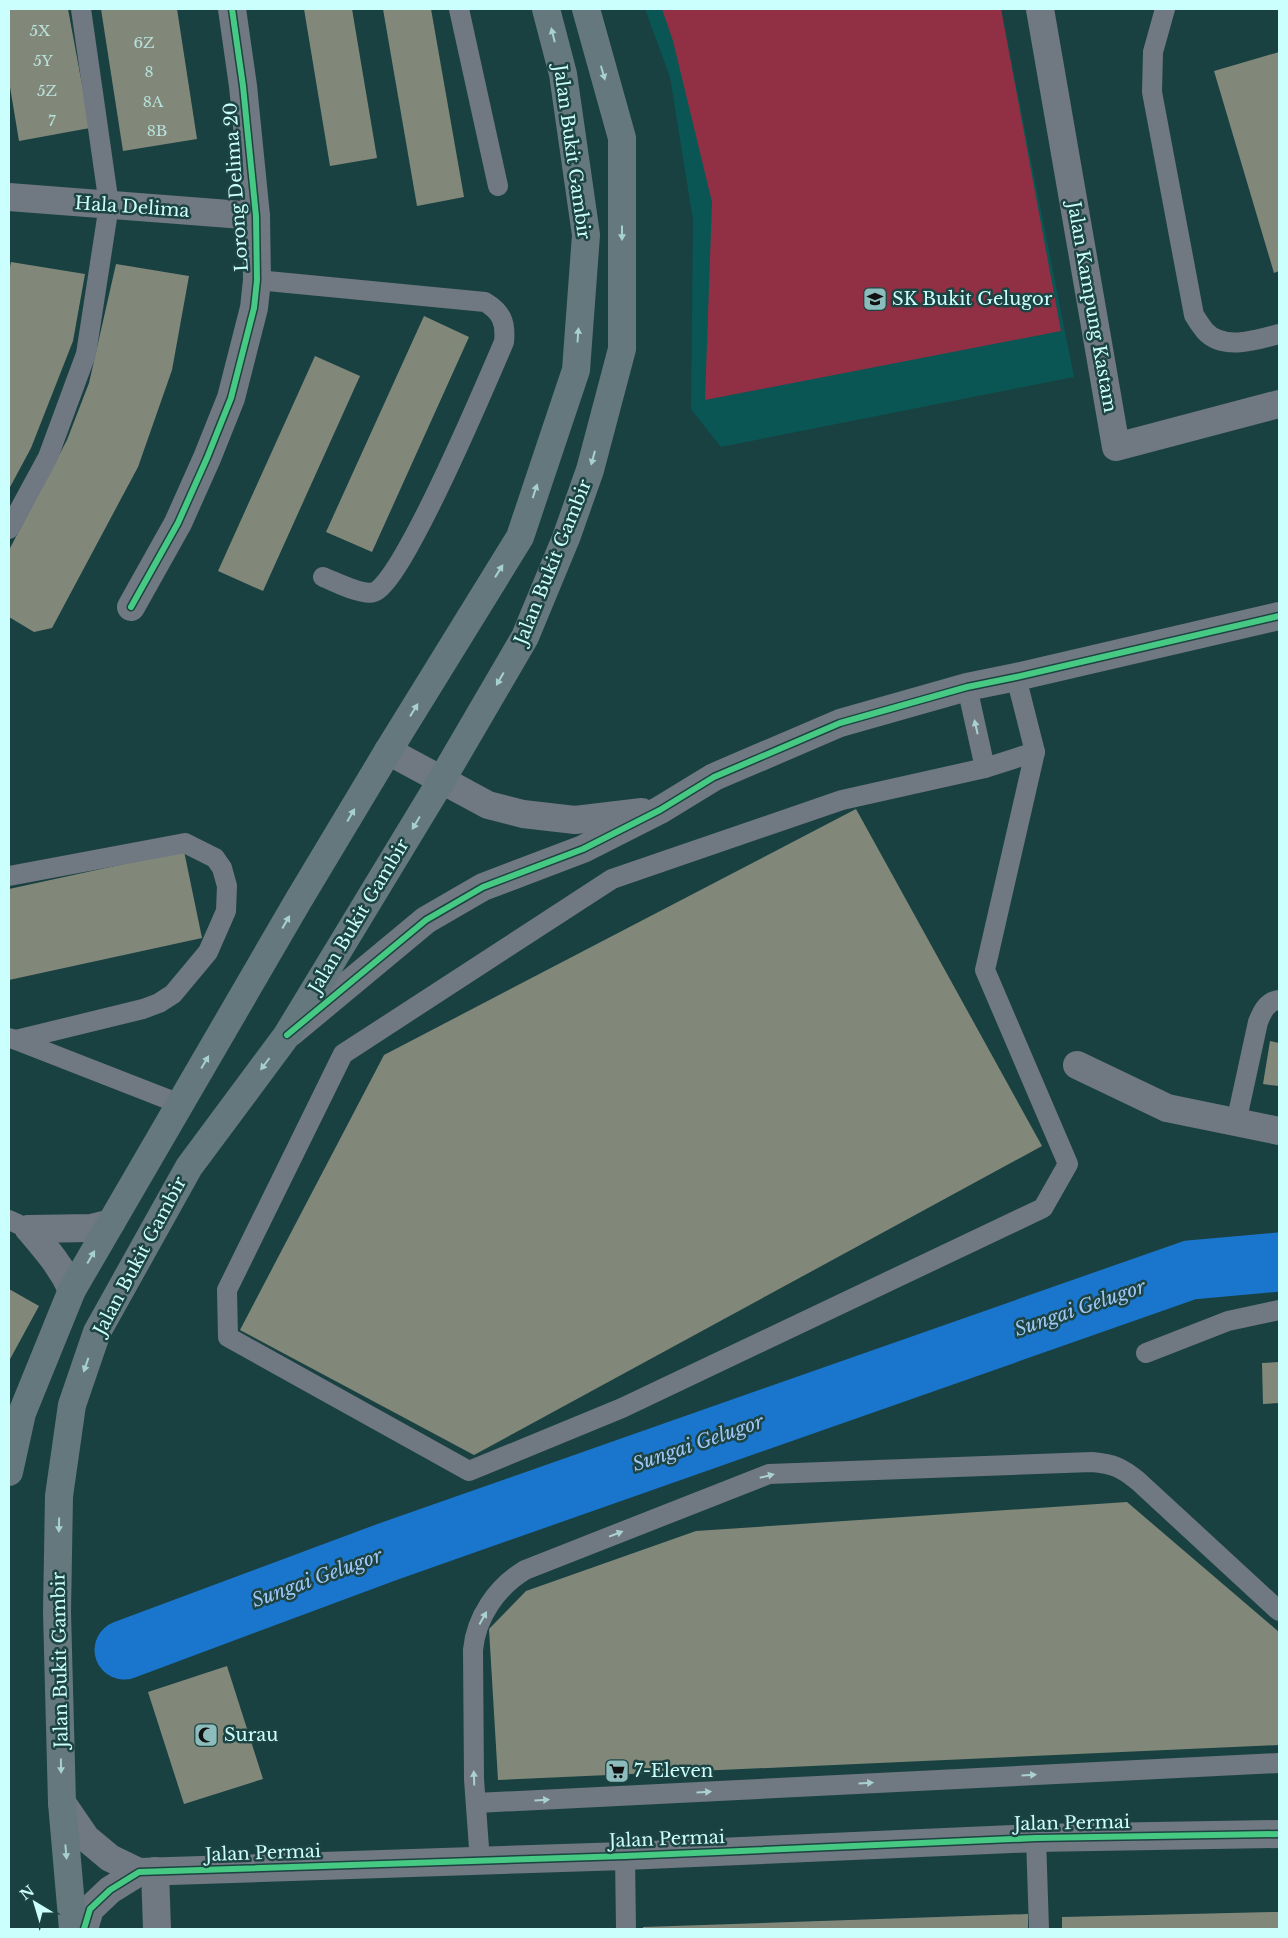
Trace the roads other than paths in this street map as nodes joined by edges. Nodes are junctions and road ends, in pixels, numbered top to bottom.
1 (82, 9) edge
2 (232, 9) edge
3 (459, 9) edge
4 (546, 9) edge
5 (586, 9) edge
6 (1040, 9) edge
7 (1165, 9) edge
8 (498, 186) dead end
9 (9, 198) edge
10 (109, 205) junction
11 (256, 216) junction
12 (258, 280) junction
13 (1279, 334) edge
14 (1275, 406) edge
15 (9, 529) edge
16 (324, 577) dead end
17 (131, 607) dead end
18 (1279, 616) edge
19 (1016, 677) junction
20 (967, 687) junction
21 (388, 751) junction
22 (1035, 752) junction
23 (986, 768) junction
24 (441, 781) junction
25 (660, 810) junction
26 (9, 876) edge
27 (1279, 1000) edge
28 (287, 1035) junction
29 (12, 1039) edge
30 (1077, 1065) dead end
31 (180, 1104) junction
32 (1236, 1123) junction
33 (1279, 1131) edge
34 (111, 1223) junction
35 (19, 1224) edge
36 (72, 1290) junction
37 (1279, 1310) edge
38 (1146, 1353) dead end
39 (9, 1472) edge
40 (1279, 1611) edge
41 (1279, 1763) edge
42 (62, 1803) junction
43 (476, 1803) junction
44 (1279, 1834) edge
45 (1036, 1838) junction
46 (625, 1856) junction
47 (480, 1862) junction
48 (147, 1872) junction
49 (73, 1929) edge
50 (84, 1929) edge
51 (157, 1929) edge
52 (626, 1929) edge
53 (1039, 1929) edge

1 - 10 lane
2 - 11 street, Lorong Delima 20
3 - 8 lane
21 -> 4 main road, Jalan Bukit Gambir
5 -> 24 main road, Jalan Bukit Gambir
6 - 14 street, Jalan Kampung Kastam
7 - 13 lane
9 - 10 street, Hala Delima
10 - 11 street, Hala Delima
10 - 15 lane
11 - 12 street, Lorong Delima 20
12 - 16 lane
12 - 17 street, Lorong Delima 20
18 - 19 street
19 - 20 street
19 - 22 lane
23 -> 20 lane
20 - 25 street
21 - 24 street
31 -> 21 main road, Jalan Bukit Gambir
22 - 23 lane
22 - 23 lane
24 - 25 street
24 -> 28 main road, Jalan Bukit Gambir
25 - 28 street
26 - 29 lane
27 - 32 lane
28 -> 42 main road, Jalan Bukit Gambir
29 - 31 lane
30 - 32 street
31 - 34 main road, Jalan Bukit Gambir
32 - 33 street
34 - 35 street
36 -> 34 main road, Jalan Bukit Gambir
35 - 36 street
36 - 39 main road, Jalan Bukit Gambir
37 - 38 lane
43 -> 40 lane
43 -> 41 lane
42 - 48 street, Jalan Permai
42 -> 49 main road, Jalan Bukit Gambir
43 - 47 lane
44 - 45 street, Jalan Permai
45 - 46 street, Jalan Permai
45 - 53 lane
46 - 47 street, Jalan Permai
46 - 52 lane
47 - 48 street, Jalan Permai
48 - 50 street
48 - 51 street

